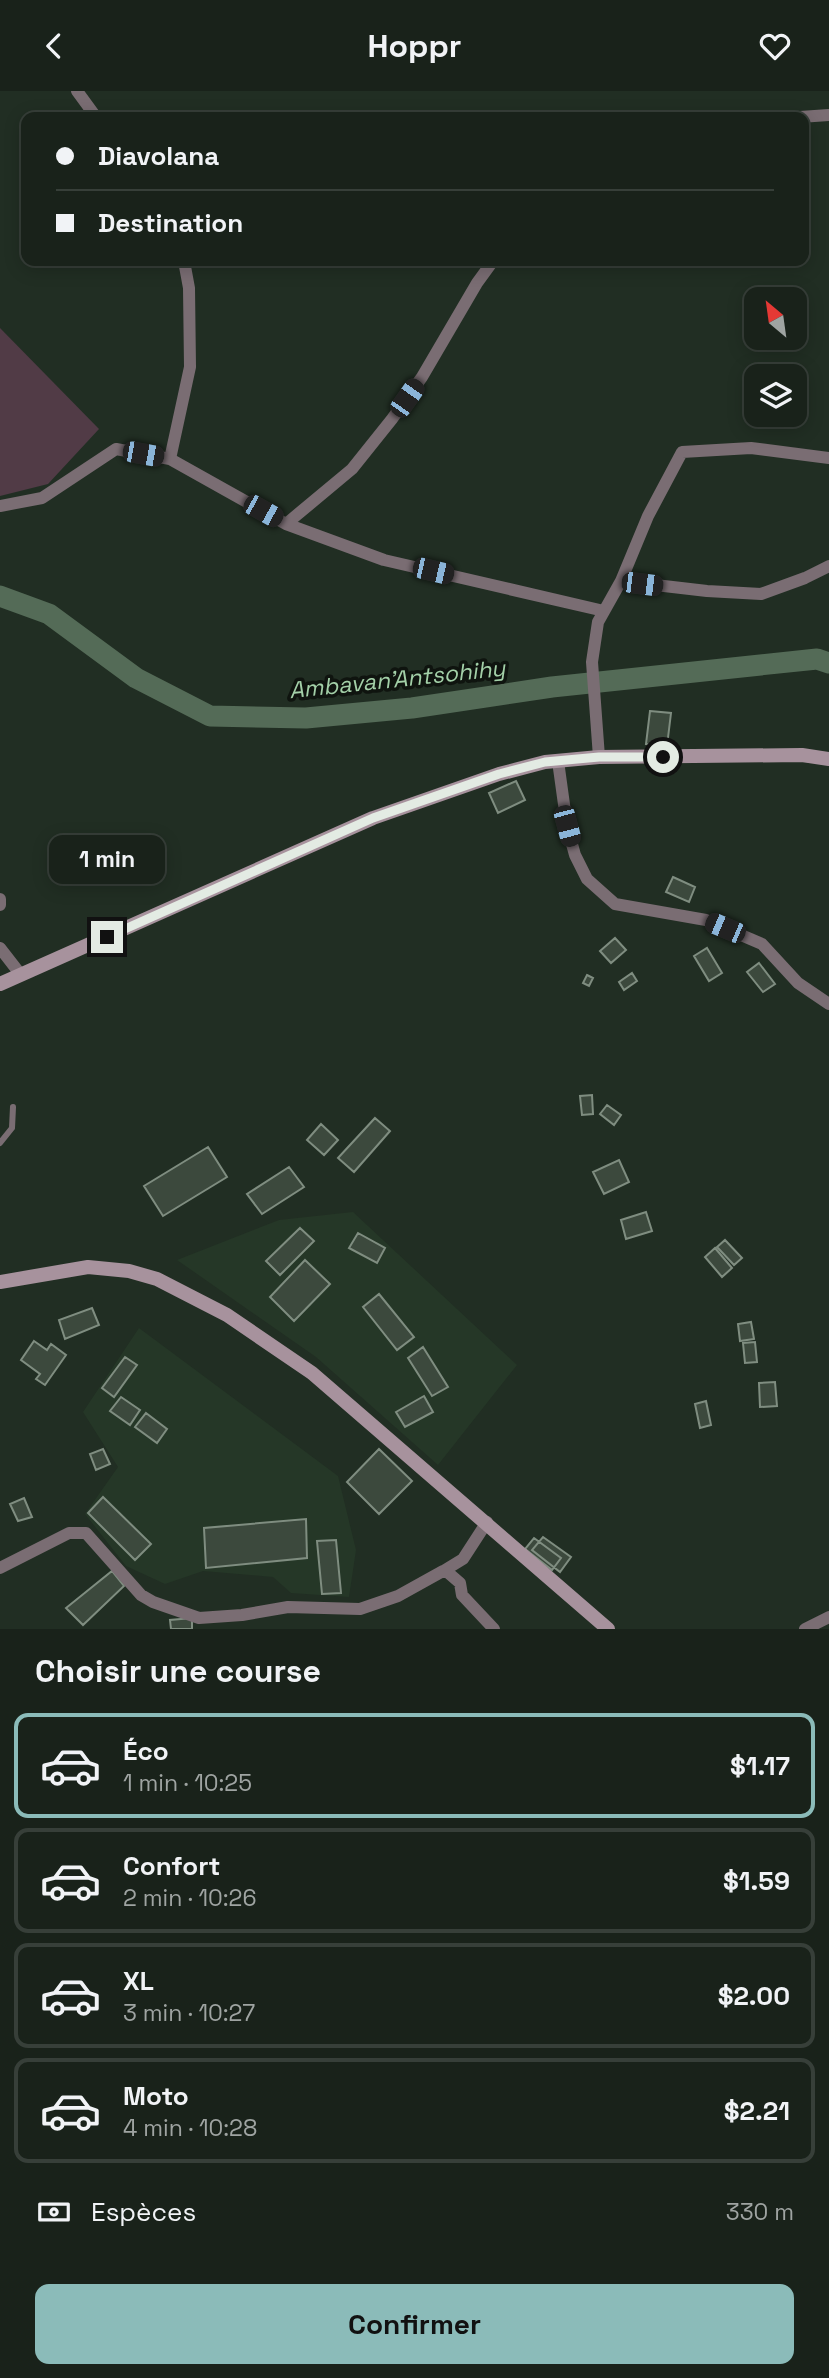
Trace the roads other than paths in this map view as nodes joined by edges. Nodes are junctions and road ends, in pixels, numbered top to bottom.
1 (77, 91) edge
2 (92, 112) edge
3 (829, 115) edge
4 (809, 116) edge
5 (185, 266) edge
6 (489, 266) edge
7 (829, 458) edge
8 (170, 459) junction
9 (0, 506) edge
10 (286, 524) junction
11 (829, 566) edge
12 (621, 581) junction
13 (604, 611) junction
14 (599, 757) junction
15 (829, 759) edge
16 (558, 761) junction
17 (0, 899) edge
18 (0, 905) edge
19 (0, 948) edge
20 (21, 975) junction
21 (0, 984) edge
22 (829, 1004) edge
23 (13, 1107) dead end
24 (0, 1143) edge
25 (0, 1282) edge
26 (487, 1522) junction
27 (0, 1568) edge
28 (444, 1571) junction
29 (829, 1617) edge
30 (494, 1629) edge
31 (608, 1629) edge
32 (805, 1629) edge

1 - 2 street
3 - 4 street
5 - 8 street
6 - 10 street
7 - 12 street
8 - 9 street
8 - 10 street
10 - 13 street
11 - 12 street
12 - 13 street
13 - 14 street
14 - 15 main road
14 - 16 main road
16 - 20 main road
16 - 22 street
17 - 18 street
19 - 20 street
20 - 21 main road
23 - 24 lane
25 - 26 main road
26 - 28 street
26 - 31 main road
27 - 28 street
28 - 30 street
29 - 32 street

